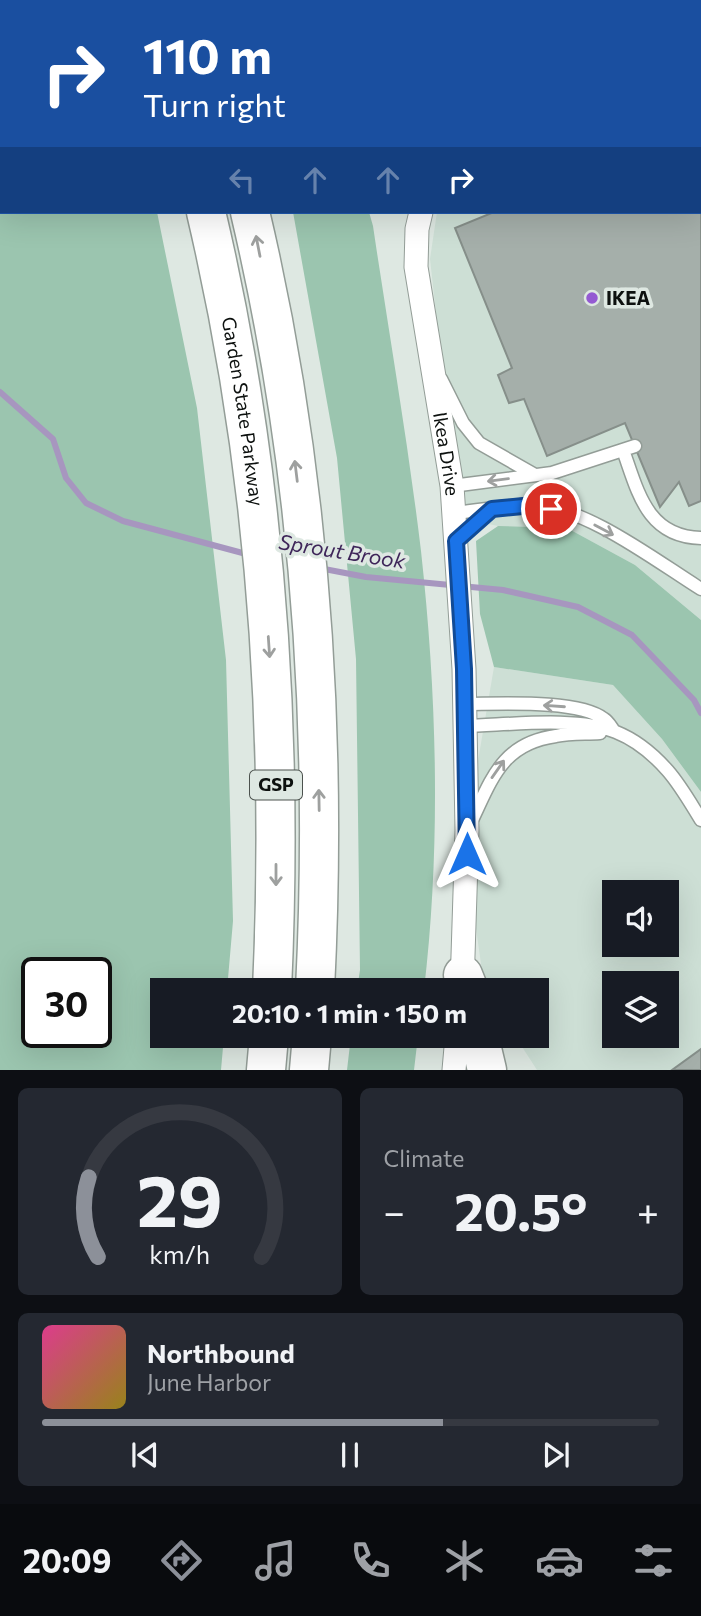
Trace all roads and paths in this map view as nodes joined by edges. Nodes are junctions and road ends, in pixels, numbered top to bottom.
1 (206, 214) edge
2 (250, 214) edge
3 (421, 214) edge
4 (431, 364) junction
5 (535, 475) junction
6 (452, 486) junction
7 (492, 509) junction
8 (456, 513) junction
9 (701, 538) edge
10 (456, 541) junction
11 (701, 589) edge
12 (465, 715) junction
13 (614, 732) junction
14 (701, 821) edge
15 (467, 830) junction
16 (273, 978) edge
17 (316, 978) edge
18 (465, 978) edge
19 (268, 1048) edge
20 (311, 1048) edge
21 (456, 1048) edge
22 (482, 1048) edge
23 (266, 1070) edge
24 (309, 1070) edge
25 (454, 1070) edge
26 (487, 1070) edge

1 -> 16 highway, Garden State Parkway / GSP
17 -> 2 highway, GSP
3 - 4 street, Ikea Drive
4 - 5 lane
4 - 6 street, Ikea Drive
5 -> 6 lane
5 - 9 lane
6 - 8 street, Ikea Drive
7 - 8 lane
7 - 10 lane
7 -> 11 lane
8 - 10 street, Ikea Drive
10 - 12 street, Ikea Drive
12 - 13 lane
13 -> 12 lane
12 - 15 street, Ikea Drive
13 - 14 lane
15 -> 13 lane
15 - 18 street, Ikea Drive
19 - 23 highway
20 - 24 highway
21 - 25 street
22 - 26 highway

